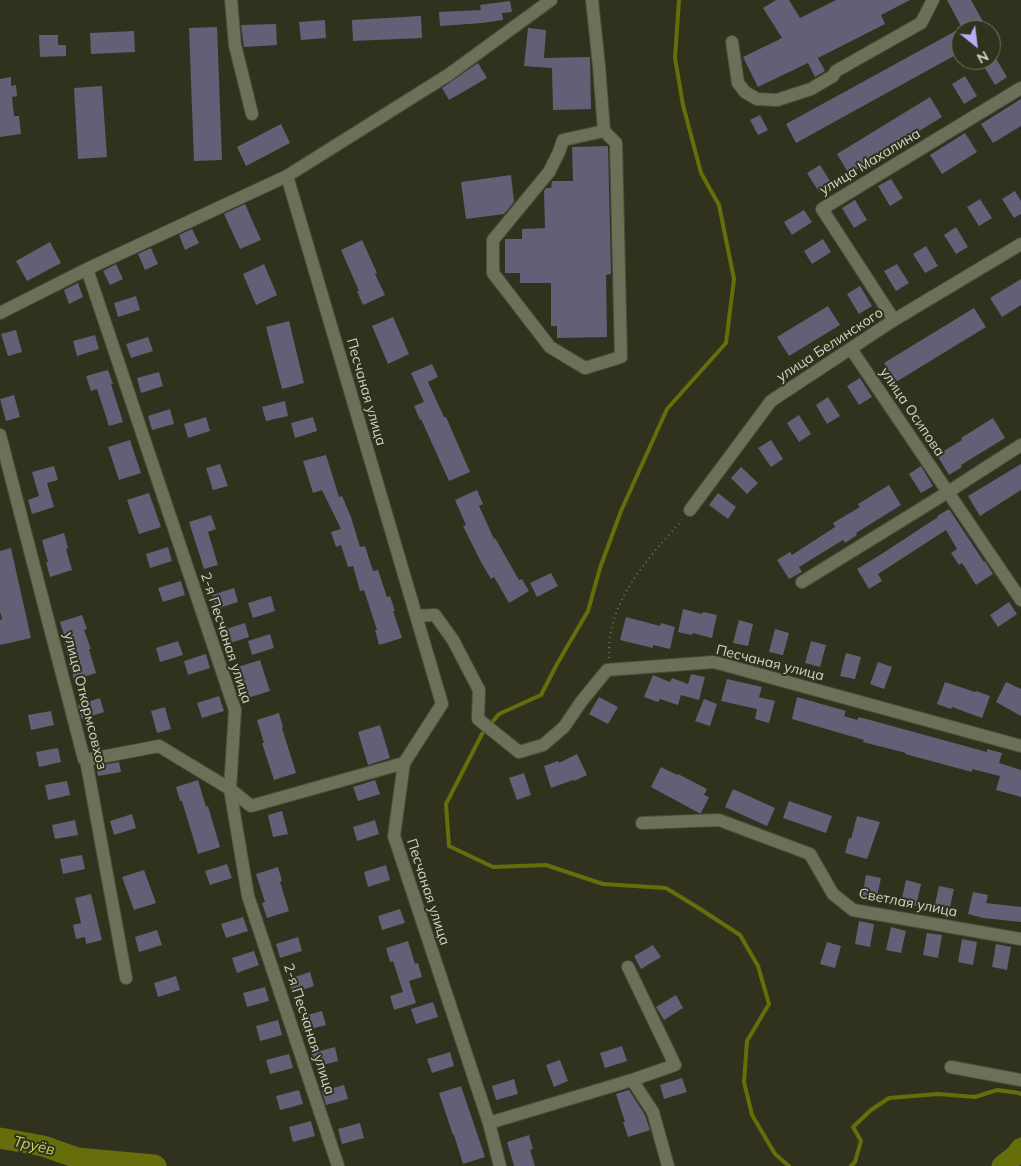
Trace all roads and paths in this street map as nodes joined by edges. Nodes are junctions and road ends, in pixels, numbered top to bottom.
1 (231, 0) edge
2 (551, 0) edge
3 (592, 0) edge
4 (933, 0) edge
5 (732, 42) dead end
6 (1021, 88) edge
7 (252, 114) dead end
8 (604, 131) junction
9 (287, 176) junction
10 (1021, 244) edge
11 (87, 269) junction
12 (0, 313) edge
13 (894, 320) junction
14 (851, 349) junction
15 (0, 435) edge
16 (1021, 445) edge
17 (5, 475) edge
18 (948, 492) junction
19 (690, 510) joint
20 (802, 582) dead end
21 (1021, 600) edge
22 (416, 616) junction
23 (607, 670) junction
24 (1021, 746) edge
25 (86, 760) junction
26 (404, 763) junction
27 (230, 789) junction
28 (642, 823) dead end
29 (1021, 940) edge
30 (628, 967) dead end
31 (126, 978) dead end
32 (951, 1067) dead end
33 (632, 1080) junction
34 (1021, 1080) edge
35 (489, 1123) junction
36 (338, 1166) edge
37 (500, 1166) edge
38 (668, 1166) edge

1 - 7 street
2 - 9 street
3 - 8 street
4 - 5 street
6 - 13 street, улица Махалина
8 - 8 street
9 - 11 street
9 - 22 street, Песчаная улица
10 - 13 street, улица Белинского
11 - 12 street
11 - 27 street, 2-я Песчаная улица
13 - 14 street, улица Белинского
14 - 18 street, улица Осипова
14 - 19 street, улица Белинского
15 - 17 street, улица Откормсовхоз
16 - 18 street
17 - 25 street, улица Откормсовхоз
18 - 20 street
18 - 21 street, улица Осипова
19 - 23 path
22 - 23 street
22 - 26 street, Песчаная улица
23 - 24 street, Песчаная улица
25 - 27 street
25 - 31 street, улица Откормсовхоз
26 - 27 street
26 - 35 street, Песчаная улица
27 - 36 street, 2-я Песчаная улица
28 - 29 street, Светлая улица
30 - 33 street
32 - 34 street
33 - 35 street
33 - 38 street
35 - 37 street, Песчаная улица

